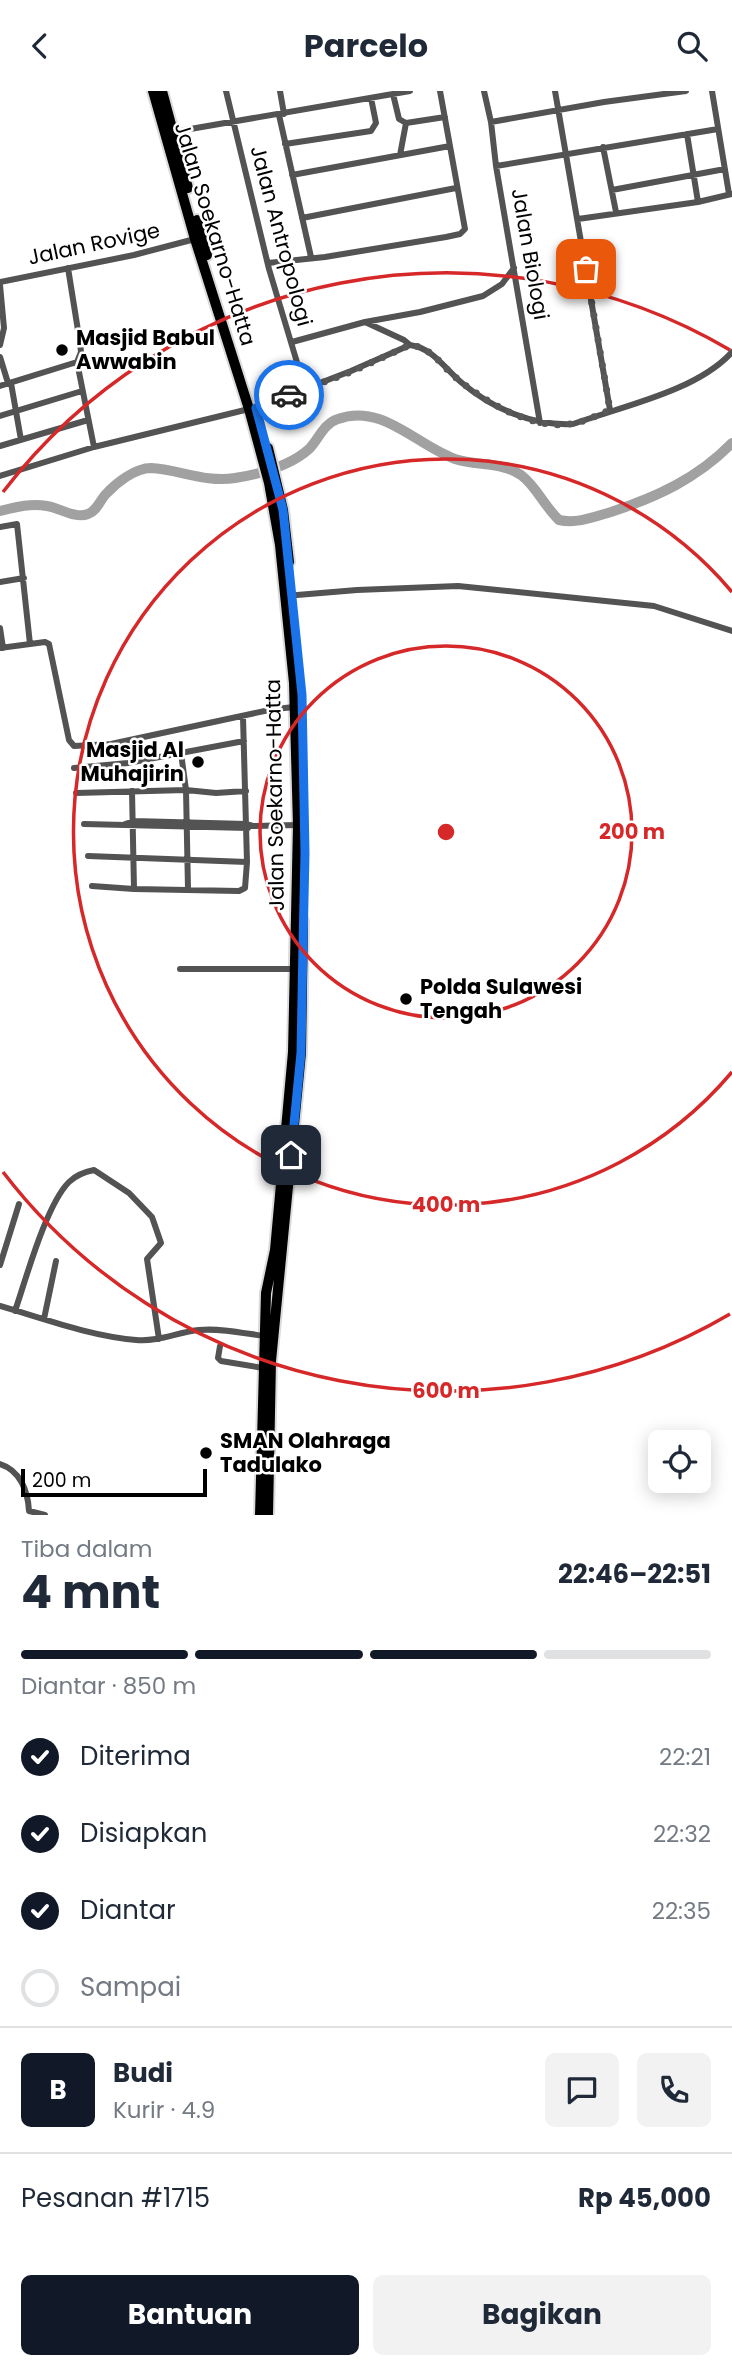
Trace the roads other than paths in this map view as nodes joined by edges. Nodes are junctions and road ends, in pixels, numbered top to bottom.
1 (153, 91) edge
2 (162, 91) edge
3 (226, 91) edge
4 (280, 91) edge
5 (410, 91) edge
6 (440, 91) edge
7 (484, 91) edge
8 (555, 91) edge
9 (686, 91) edge
10 (712, 91) edge
11 (393, 94) junction
12 (371, 98) junction
13 (558, 111) junction
14 (282, 114) junction
15 (445, 117) junction
16 (233, 122) junction
17 (491, 122) junction
18 (406, 123) junction
19 (718, 129) junction
20 (173, 132) junction
21 (687, 134) junction
22 (285, 144) junction
23 (450, 146) junction
24 (603, 146) junction
25 (566, 153) junction
26 (400, 155) junction
27 (496, 166) junction
28 (726, 169) junction
29 (292, 175) junction
30 (694, 175) junction
31 (456, 188) junction
32 (612, 190) junction
33 (731, 194) edge
34 (188, 202) junction
35 (698, 202) junction
36 (616, 212) junction
37 (302, 218) junction
38 (578, 219) junction
39 (195, 239) junction
40 (311, 257) junction
41 (268, 263) junction
42 (68, 268) junction
43 (514, 268) junction
44 (0, 283) edge
45 (365, 323) junction
46 (292, 342) junction
47 (0, 345) edge
48 (410, 345) junction
49 (732, 352) edge
50 (0, 357) edge
51 (77, 362) junction
52 (10, 383) junction
53 (0, 386) edge
54 (305, 389) junction
55 (82, 391) junction
56 (252, 408) junction
57 (610, 410) junction
58 (16, 411) junction
59 (0, 416) edge
60 (88, 420) junction
61 (540, 423) junction
62 (22, 440) junction
63 (0, 446) edge
64 (94, 447) junction
65 (0, 476) edge
66 (0, 527) edge
67 (24, 577) junction
68 (0, 582) edge
69 (288, 595) junction
70 (0, 628) edge
71 (732, 631) edge
72 (30, 644) junction
73 (1, 648) edge
74 (295, 707) junction
75 (243, 717) junction
76 (244, 741) junction
77 (181, 753) junction
78 (74, 768) dead end
79 (301, 787) junction
80 (186, 790) junction
81 (132, 791) junction
82 (246, 791) junction
83 (76, 793) dead end
84 (84, 824) dead end
85 (130, 824) junction
86 (188, 825) junction
87 (298, 825) junction
88 (248, 826) junction
89 (88, 856) dead end
90 (133, 857) junction
91 (188, 858) junction
92 (247, 862) junction
93 (92, 886) dead end
94 (134, 889) junction
95 (188, 889) junction
96 (299, 946) junction
97 (180, 969) dead end
98 (295, 969) junction
99 (286, 1170) junction
100 (19, 1204) dead end
101 (56, 1261) dead end
102 (0, 1265) edge
103 (0, 1306) edge
104 (15, 1311) junction
105 (44, 1319) junction
106 (264, 1335) junction
107 (159, 1339) junction
108 (220, 1346) dead end
109 (263, 1369) junction
110 (0, 1464) edge
111 (28, 1513) edge
112 (45, 1515) edge
113 (260, 1515) edge
114 (268, 1515) edge

1 - 34 main road, Jalan Soekarno-Hatta
2 - 20 main road, Jalan Soekarno-Hatta
3 - 16 street, Jalan Antropologi
4 - 14 street
5 - 11 street
6 - 15 street
7 - 17 street, Jalan Biologi
8 - 13 street
9 - 13 street
10 - 19 street
11 - 12 street
11 - 18 street
12 - 14 street
12 - 22 street
13 - 17 street
13 - 25 street
14 - 16 street
14 - 22 street
15 - 18 street
15 - 23 street
16 - 20 street
16 - 41 street, Jalan Antropologi
17 - 27 street, Jalan Biologi
18 - 26 street
19 - 21 street
19 - 28 street
20 - 34 main road, Jalan Soekarno-Hatta
21 - 24 street
21 - 30 street
22 - 29 street
23 - 26 street
23 - 31 street
24 - 25 street
24 - 32 street
25 - 27 street
25 - 38 street
26 - 29 street
27 - 43 street, Jalan Biologi
28 - 30 street
28 - 33 street
29 - 37 street
30 - 32 street
30 - 35 street
31 - 37 street
31 - 40 street
32 - 36 street
33 - 35 street
34 - 39 main road, Jalan Soekarno-Hatta
34 - 56 main road, Jalan Soekarno-Hatta
35 - 36 street
36 - 38 street
37 - 40 street
38 - 57 street
39 - 42 street, Jalan Rovige
39 - 56 main road, Jalan Soekarno-Hatta
40 - 41 street
41 - 46 street, Jalan Antropologi
42 - 44 street, Jalan Rovige
42 - 51 street
43 - 45 street
43 - 61 street, Jalan Biologi
44 - 47 street
45 - 46 street
45 - 48 street
46 - 54 street, Jalan Antropologi
48 - 54 street
48 - 61 street
49 - 57 street
50 - 52 street
51 - 52 street
51 - 55 street
52 - 53 street
52 - 58 street
54 - 56 street
55 - 58 street
55 - 60 street
56 - 64 street
56 - 69 main road, Jalan Soekarno-Hatta
57 - 61 street
58 - 59 street
58 - 62 street
60 - 62 street
60 - 64 street
62 - 63 street
64 - 65 street
66 - 67 street
67 - 68 street
67 - 72 street
69 - 71 street
69 - 74 main road, Jalan Soekarno-Hatta
69 - 79 main road, Jalan Soekarno-Hatta
70 - 73 street
72 - 73 street
72 - 75 street
74 - 75 street
74 - 79 main road, Jalan Soekarno-Hatta
75 - 76 street
76 - 77 street
76 - 82 street
77 - 78 street
77 - 80 street
79 - 87 main road, Jalan Soekarno-Hatta
79 - 96 main road, Jalan Soekarno-Hatta
80 - 81 street
80 - 82 street
80 - 86 street
81 - 83 street
81 - 85 street
82 - 88 street
84 - 85 street
85 - 86 street
85 - 90 street
86 - 88 street
86 - 91 street
87 - 88 street
87 - 96 main road, Jalan Soekarno-Hatta
88 - 92 street
89 - 90 street
90 - 91 street
90 - 94 street
91 - 92 street
91 - 95 street
92 - 95 street
93 - 94 street
94 - 95 street
96 - 98 main road, Jalan Soekarno-Hatta
96 - 99 main road, Jalan Soekarno-Hatta
97 - 98 street
98 - 99 main road, Jalan Soekarno-Hatta
99 - 106 main road, Jalan Soekarno-Hatta
99 - 114 main road, Jalan Soekarno-Hatta
100 - 102 street
101 - 105 street
103 - 104 street
104 - 105 street
104 - 107 street
105 - 107 street
106 - 107 street
106 - 109 main road, Jalan Soekarno-Hatta
108 - 109 street
109 - 113 main road, Jalan Soekarno-Hatta
110 - 111 street
111 - 112 street

